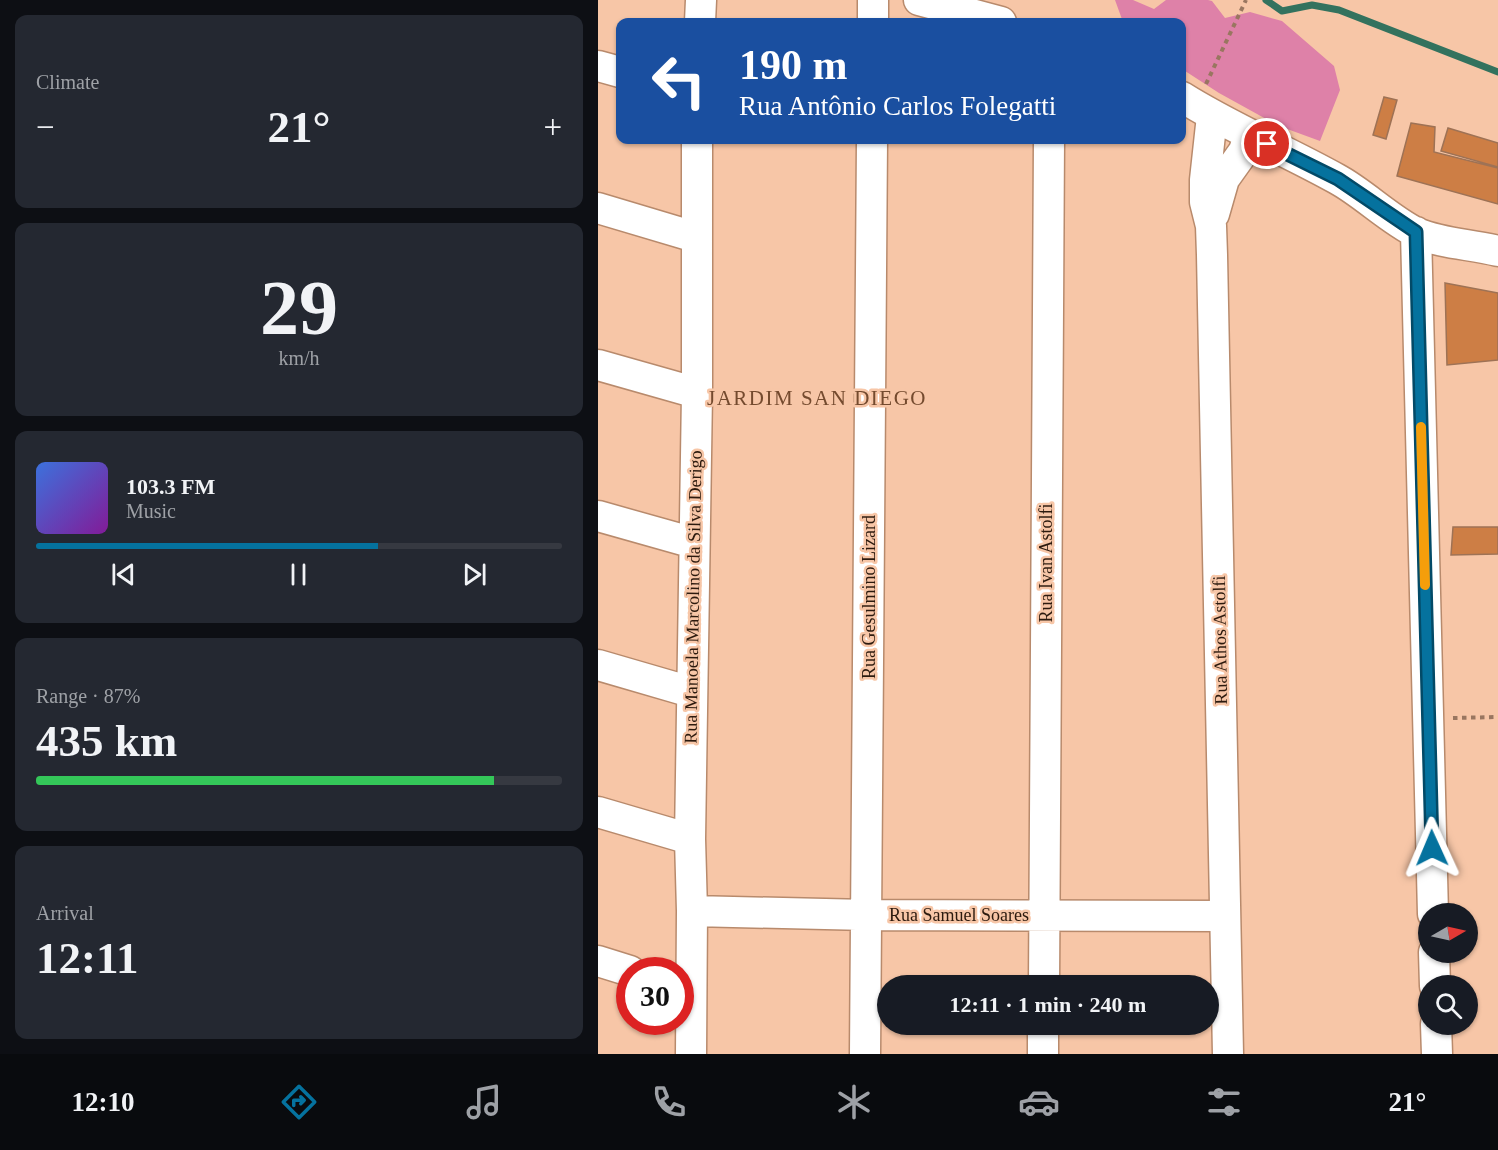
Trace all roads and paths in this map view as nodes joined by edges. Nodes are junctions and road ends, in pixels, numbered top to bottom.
1 (701, 0) edge
2 (873, 0) edge
3 (919, 0) edge
4 (1246, 0) edge
5 (700, 18) edge
6 (872, 18) edge
7 (986, 18) edge
8 (598, 66) edge
9 (616, 71) edge
10 (1196, 106) edge
11 (1249, 135) junction
12 (697, 144) edge
13 (872, 144) edge
14 (1049, 144) edge
15 (598, 208) edge
16 (1212, 226) junction
17 (1416, 232) junction
18 (695, 237) junction
19 (1498, 251) edge
20 (598, 365) edge
21 (697, 393) junction
22 (598, 516) edge
23 (694, 543) junction
24 (598, 665) edge
25 (691, 692) junction
26 (1498, 717) edge
27 (1429, 718) junction
28 (598, 812) edge
29 (690, 839) junction
30 (1433, 903) edge
31 (692, 911) junction
32 (1045, 914) junction
33 (867, 915) junction
34 (1225, 916) junction
35 (688, 957) edge
36 (598, 962) edge
37 (616, 966) edge
38 (1044, 975) edge
39 (690, 1035) edge
40 (1044, 1035) edge
41 (1436, 1035) edge
42 (691, 1054) edge
43 (865, 1054) edge
44 (1043, 1054) edge
45 (1228, 1054) edge
46 (1437, 1054) edge

1 - 5 street
2 - 6 street
3 - 7 street
4 - 10 path
8 - 9 street
10 - 11 street
10 - 16 street, Rua Athos Astolfi
11 - 16 street, Rua Athos Astolfi
11 - 17 street
12 - 18 street, Rua Manoela Marcolino da Silva Derigo
13 - 33 street, Rua Gesulmino Lizard
14 - 32 street, Rua Ivan Astolfi
15 - 18 street
16 - 34 street, Rua Athos Astolfi
17 - 19 street
17 - 27 street
18 - 21 street, Rua Manoela Marcolino da Silva Derigo
20 - 21 street
21 - 23 street, Rua Manoela Marcolino da Silva Derigo
22 - 23 street
23 - 25 street, Rua Manoela Marcolino da Silva Derigo
24 - 25 street
25 - 29 street, Rua Manoela Marcolino da Silva Derigo
26 - 27 path
27 - 30 street
28 - 29 street
29 - 31 street, Rua Manoela Marcolino da Silva Derigo
31 - 33 street, Rua Samuel Soares
31 - 35 street, Rua Manoela Marcolino da Silva Derigo
32 - 33 street, Rua Samuel Soares
32 - 34 street, Rua Samuel Soares
32 - 38 street, Rua Ivan Astolfi
33 - 43 street, Rua Gesulmino Lizard
34 - 45 street, Rua Athos Astolfi
36 - 37 street
39 - 42 street, Rua Manoela Marcolino da Silva Derigo
40 - 44 street
41 - 46 street

